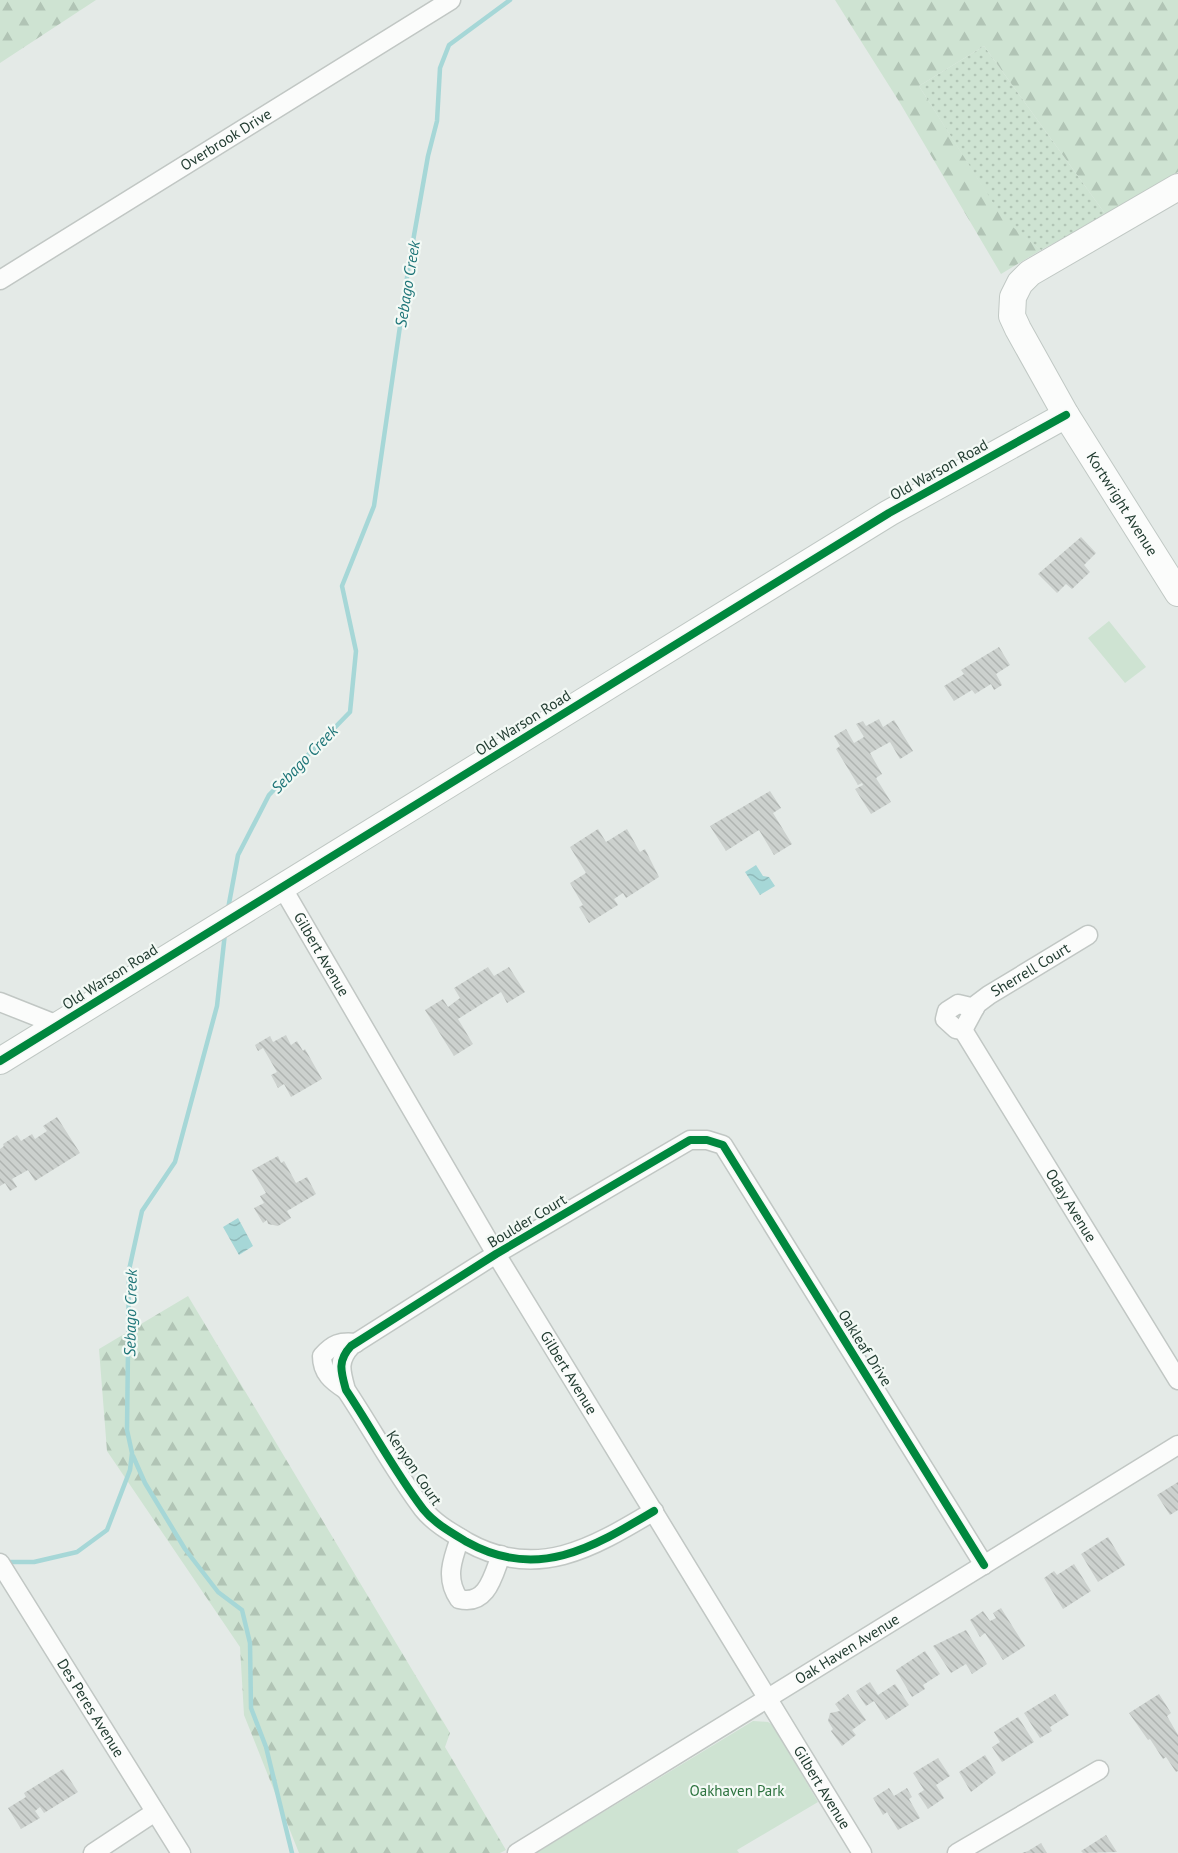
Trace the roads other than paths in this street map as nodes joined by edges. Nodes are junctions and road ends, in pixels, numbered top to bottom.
1 (451, 0) edge
2 (1178, 187) edge
3 (0, 280) edge
4 (1065, 415) junction
5 (1178, 593) edge
6 (282, 887) junction
7 (1088, 935) dead end
8 (0, 1002) edge
9 (58, 1025) junction
10 (963, 1030) joint
11 (0, 1061) edge
12 (723, 1145) joint
13 (496, 1254) junction
14 (354, 1345) joint
15 (1178, 1380) edge
16 (1178, 1445) edge
17 (654, 1511) junction
18 (460, 1538) junction
19 (501, 1555) junction
20 (984, 1565) junction
21 (2, 1567) edge
22 (770, 1699) junction
23 (1099, 1770) dead end
24 (155, 1812) junction
25 (93, 1853) edge
26 (181, 1853) edge
27 (517, 1853) edge
28 (862, 1853) edge
29 (957, 1853) edge

1 - 3 street, Overbrook Drive
2 - 4 street
4 - 5 street, Kortwright Avenue
4 - 6 street, Old Warson Road
6 - 9 street, Old Warson Road
6 - 13 street, Gilbert Avenue
7 - 10 street, Sherrell Court
8 - 9 street
9 - 11 street, Old Warson Road
10 - 15 street, Oday Avenue
12 - 13 street, Boulder Court
12 - 20 street, Oakleaf Drive
13 - 14 street, Boulder Court
13 - 17 street, Gilbert Avenue
14 - 18 street, Kenyon Court
16 - 20 street, Oak Haven Avenue
17 - 19 street, Kenyon Court
17 - 22 street, Gilbert Avenue
18 - 19 street, Kenyon Court
18 - 19 street
20 - 22 street, Oak Haven Avenue
21 - 24 street, Des Peres Avenue
22 - 27 street, Oak Haven Avenue
22 - 28 street, Gilbert Avenue
23 - 29 street
24 - 25 street
24 - 26 street, Des Peres Avenue

